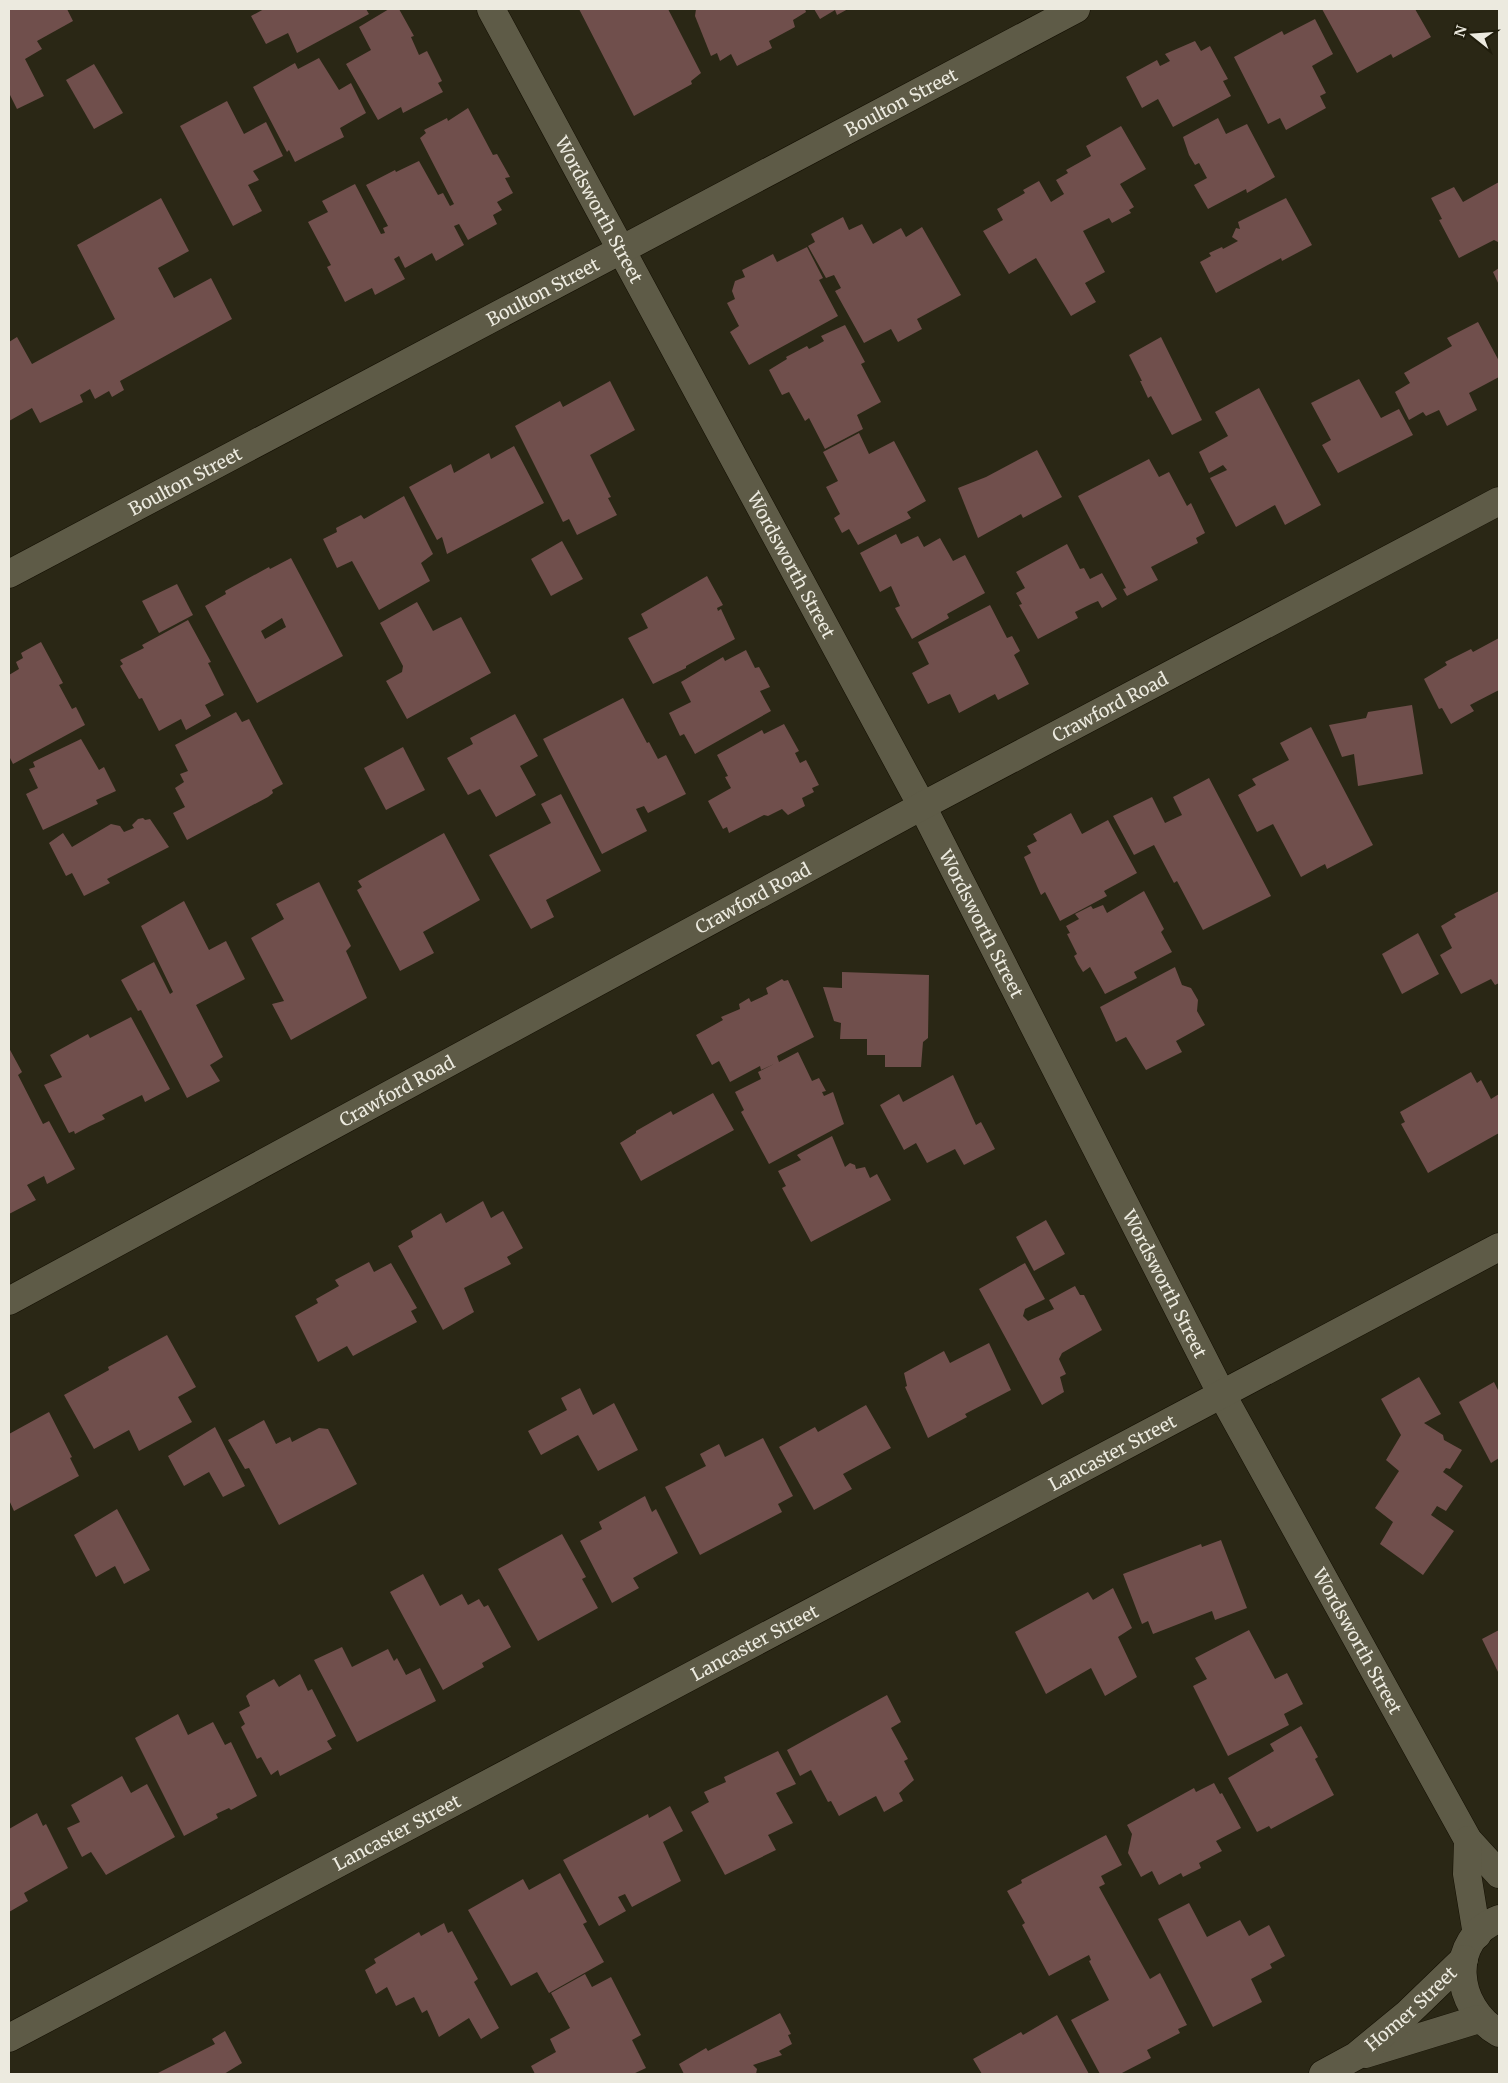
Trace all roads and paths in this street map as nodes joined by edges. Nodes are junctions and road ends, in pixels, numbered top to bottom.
1 (491, 9) edge
2 (1076, 9) edge
3 (623, 250) junction
4 (1499, 501) edge
5 (9, 574) edge
6 (922, 806) junction
7 (1499, 1247) edge
8 (9, 1301) edge
9 (1221, 1393) junction
10 (1468, 1840) junction
11 (1499, 1874) edge
12 (1499, 1919) edge
13 (1477, 1935) junction
14 (1464, 1959) junction
15 (1489, 2026) edge
16 (9, 2038) edge
17 (1356, 2056) junction
18 (1323, 2074) edge

1 - 3 street, Wordsworth Street
2 - 3 street, Boulton Street
3 - 5 street, Boulton Street
3 - 6 street, Wordsworth Street
4 - 6 street, Crawford Road
6 - 8 street, Crawford Road
6 - 9 street, Wordsworth Street
7 - 9 street, Lancaster Street
9 - 10 street, Wordsworth Street
9 - 16 street, Lancaster Street
10 - 11 street, Wordsworth Street
10 - 13 street
12 - 13 street
13 - 14 street
14 - 15 street
14 - 17 street, Homer Street
15 - 17 street, Homer Street
17 - 18 street, Homer Street

